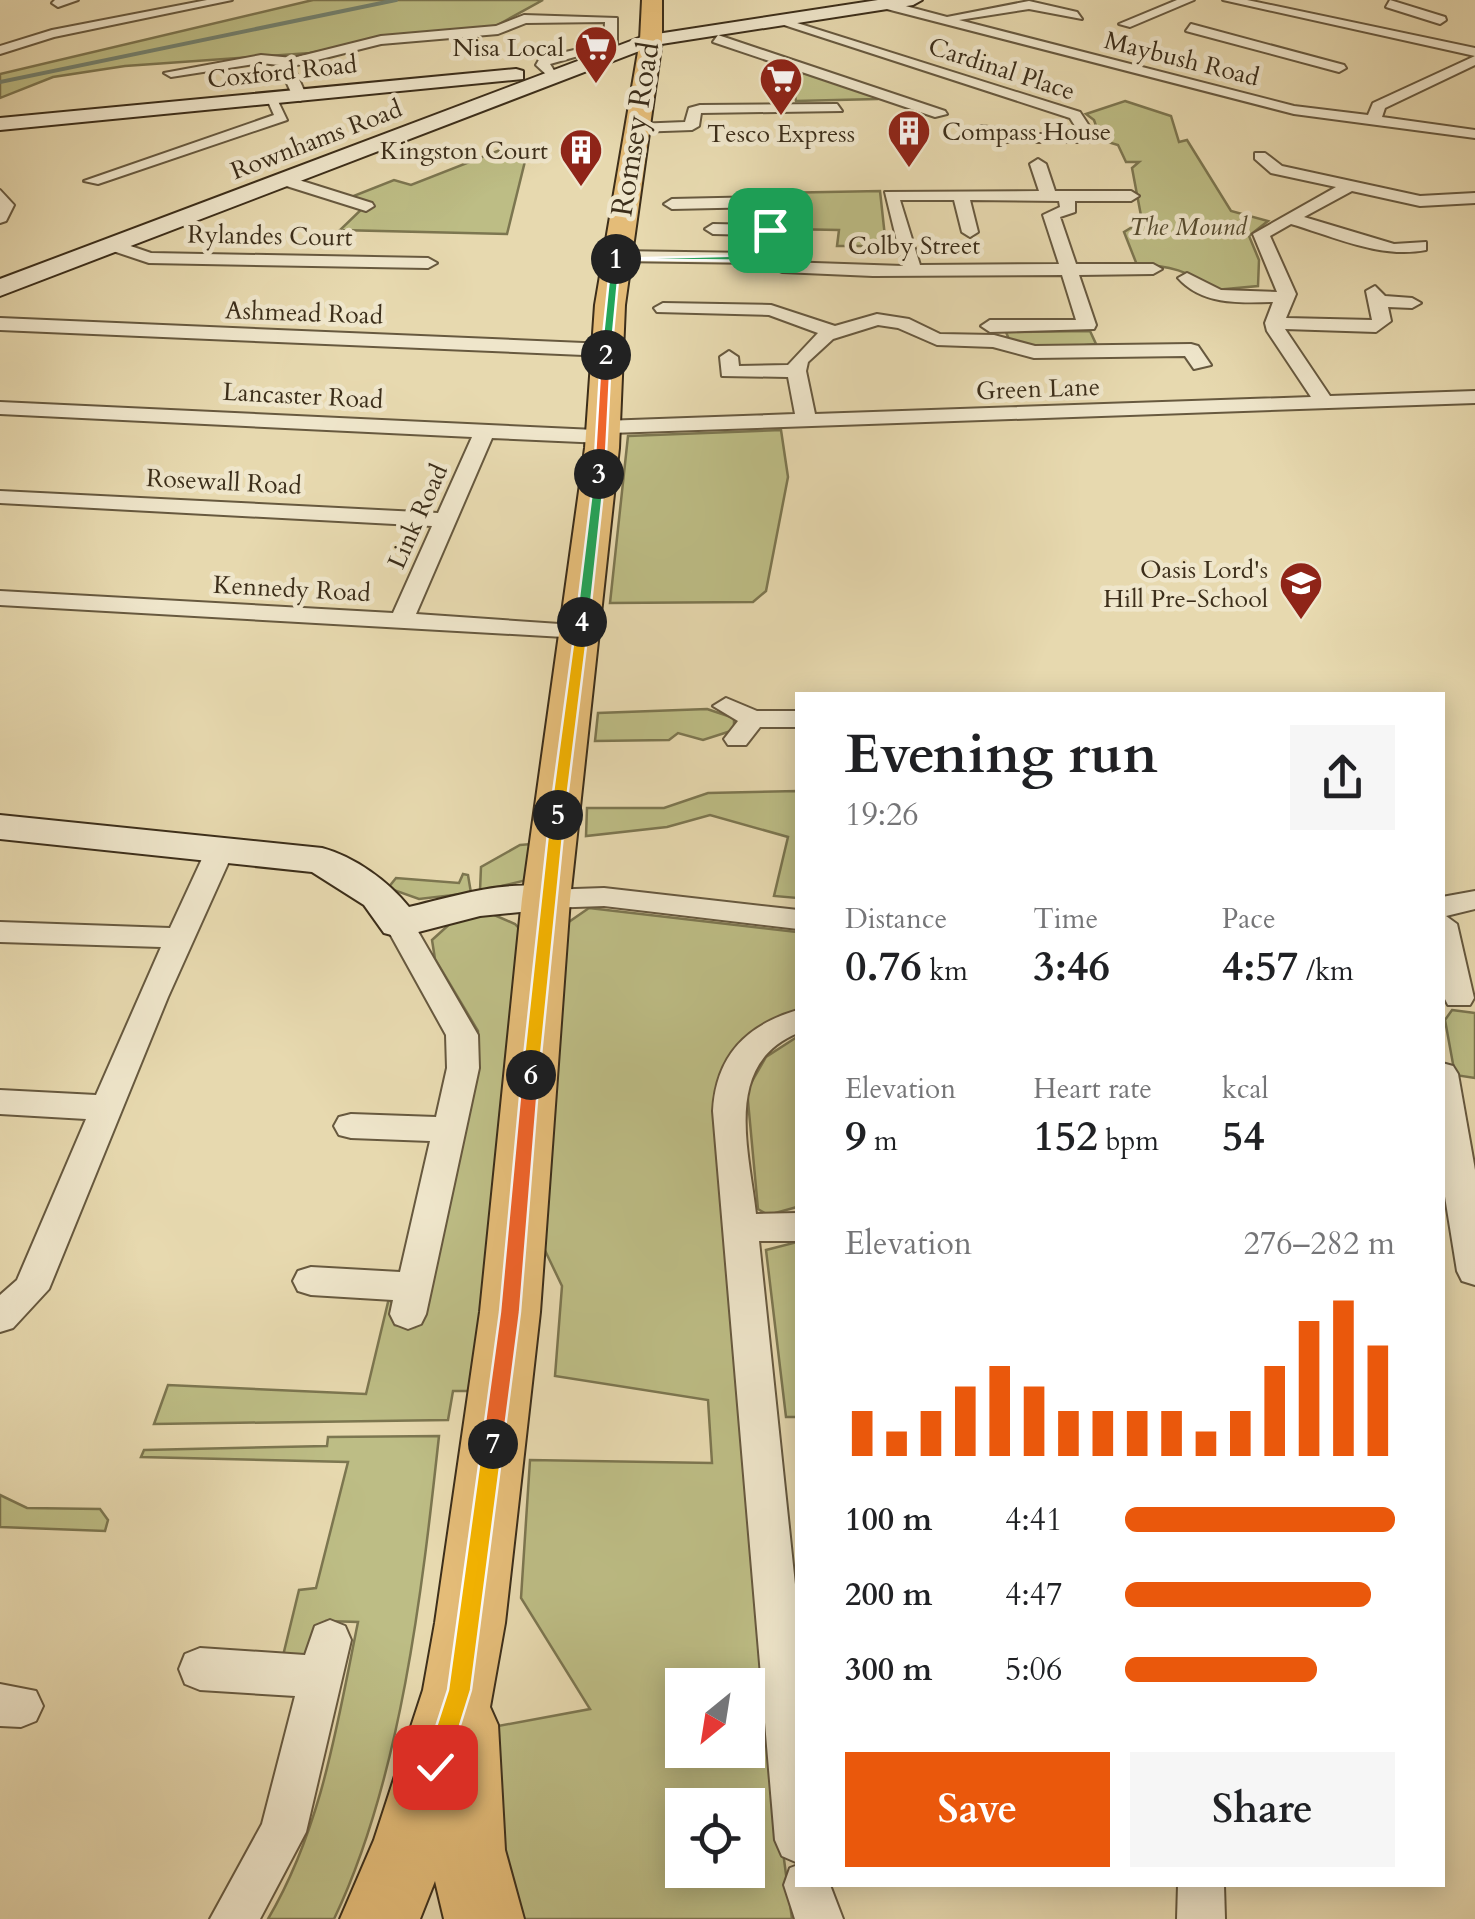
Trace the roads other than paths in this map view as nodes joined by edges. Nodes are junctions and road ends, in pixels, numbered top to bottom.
1 (72, 0) edge
2 (226, 0) edge
3 (550, 0) edge
4 (652, 0) edge
5 (913, 0) edge
6 (1188, 0) edge
7 (1229, 0) edge
8 (1088, 2) dead end
9 (58, 3) dead end
10 (883, 4) junction
11 (1390, 4) dead end
12 (1308, 16) junction
13 (524, 18) junction
14 (940, 19) junction
15 (782, 20) junction
16 (1108, 20) dead end
17 (1126, 24) junction
18 (1191, 28) dead end
19 (1147, 30) dead end
20 (1376, 30) junction
21 (718, 39) dead end
22 (651, 40) junction
23 (845, 41) junction
24 (1242, 42) junction
25 (820, 48) dead end
26 (0, 50) edge
27 (802, 52) dead end
28 (1475, 52) edge
29 (783, 58) junction
30 (1475, 60) edge
31 (293, 62) junction
32 (1339, 68) dead end
33 (560, 71) junction
34 (172, 72) dead end
35 (954, 76) junction
36 (782, 90) dead end
37 (885, 96) junction
38 (300, 97) junction
39 (271, 100) junction
40 (784, 108) junction
41 (837, 108) dead end
42 (940, 114) dead end
43 (1374, 120) junction
44 (636, 126) junction
45 (2, 127) edge
46 (985, 129) dead end
47 (1475, 134) edge
48 (1038, 164) dead end
49 (1261, 165) dead end
50 (283, 180) junction
51 (92, 182) dead end
52 (1352, 185) junction
53 (0, 195) edge
54 (961, 195) junction
55 (1057, 195) junction
56 (1131, 196) dead end
57 (1473, 200) edge
58 (672, 204) dead end
59 (366, 206) dead end
60 (0, 218) edge
61 (1288, 218) junction
62 (713, 230) dead end
63 (770, 230) junction
64 (970, 232) dead end
65 (113, 245) junction
66 (1420, 246) dead end
67 (616, 256) junction
68 (760, 258) junction
69 (428, 263) dead end
70 (1153, 269) dead end
71 (1070, 270) junction
72 (914, 271) junction
73 (1187, 278) dead end
74 (0, 288) edge
75 (1412, 303) dead end
76 (663, 308) dead end
77 (1279, 309) junction
78 (0, 324) edge
79 (990, 326) dead end
80 (833, 332) junction
81 (606, 350) junction
82 (1070, 352) junction
83 (728, 358) dead end
84 (1201, 365) dead end
85 (796, 371) junction
86 (1078, 375) dead end
87 (1475, 397) edge
88 (1326, 404) junction
89 (0, 408) edge
90 (807, 423) junction
91 (484, 432) junction
92 (603, 432) junction
93 (0, 497) edge
94 (446, 520) junction
95 (0, 598) edge
96 (401, 622) junction
97 (581, 632) junction
98 (726, 706) dead end
99 (795, 719) edge
100 (0, 826) edge
101 (221, 848) junction
102 (546, 899) junction
103 (1475, 900) edge
104 (1445, 906) edge
105 (795, 920) edge
106 (400, 922) junction
107 (0, 932) edge
108 (1445, 937) edge
109 (180, 938) junction
110 (1459, 998) edge
111 (795, 1022) edge
112 (1445, 1092) edge
113 (0, 1102) edge
114 (109, 1108) junction
115 (351, 1126) dead end
116 (450, 1130) junction
117 (795, 1226) edge
118 (740, 1228) junction
119 (1475, 1271) edge
120 (312, 1282) dead end
121 (0, 1317) edge
122 (200, 1668) dead end
123 (459, 1690) junction
124 (795, 1808) edge
125 (808, 1887) edge
126 (1201, 1887) edge
127 (234, 1919) edge
128 (380, 1919) edge
129 (484, 1919) edge
130 (819, 1919) edge
131 (1201, 1919) edge

1 - 9 street
2 - 26 street
3 - 13 street
4 - 22 main road, Romsey Road
5 - 10 street, Rownhams Road
6 - 17 street
7 - 12 street
8 - 14 street
10 - 14 street, Maybush Road
10 - 15 street, Rownhams Road
11 - 20 street
12 - 20 street
12 - 24 street
13 - 31 street
13 - 33 street
14 - 43 street, Maybush Road
15 - 22 street, Rownhams Road
15 - 23 street, Cardinal Place
16 - 17 street
17 - 19 street
18 - 24 street
20 - 28 street
21 - 29 street
22 - 33 street, Rownhams Road
22 - 44 main road, Romsey Road
23 - 25 street
23 - 35 street, Cardinal Place
24 - 32 street
27 - 29 street
29 - 37 street
30 - 43 street
31 - 34 street
31 - 38 street
33 - 38 street, Coxford Road
33 - 50 street, Rownhams Road
35 - 37 street
35 - 46 street, Cardinal Place
36 - 40 street
37 - 42 street
38 - 39 street, Coxford Road
39 - 45 street, Coxford Road
39 - 51 street
40 - 41 street
40 - 44 street
43 - 47 street, Maybush Road
44 - 67 main road, Romsey Road
48 - 55 street
49 - 52 street
50 - 59 street
50 - 65 street, Rownhams Road
52 - 57 street
52 - 61 street
53 - 60 street
54 - 55 street
54 - 64 street
54 - 72 street
55 - 56 street
55 - 71 street
58 - 63 street
61 - 66 street
61 - 77 street
62 - 63 street
63 - 68 street
65 - 69 street, Rylandes Court
65 - 74 street, Rownhams Road
67 - 68 street, Colby Street
67 - 81 main road, Romsey Road
68 - 72 street, Colby Street
70 - 71 street, Colby Street
71 - 72 street, Colby Street
71 - 79 street
73 - 77 street
75 - 77 street
76 - 80 street
77 - 88 street
78 - 81 street, Ashmead Road
80 - 82 street
80 - 85 street
81 - 92 main road, Romsey Road
82 - 84 street
82 - 86 street
83 - 85 street
85 - 90 street
87 - 88 street, Green Lane
88 - 90 street, Green Lane
89 - 91 street, Lancaster Road
90 - 92 street, Green Lane
91 - 92 street, Lancaster Road
91 - 94 street, Link Road
92 - 97 main road, Romsey Road
93 - 94 street, Rosewall Road
94 - 96 street, Link Road
95 - 96 street, Kennedy Road
96 - 97 street, Kennedy Road
97 - 102 main road, Romsey Road
98 - 99 street
100 - 101 street
101 - 106 street
101 - 109 street
102 - 105 street
102 - 106 street
102 - 123 main road, Romsey Road
103 - 104 street
106 - 116 street
107 - 109 street
108 - 110 street
109 - 114 street
111 - 118 street
112 - 119 street
113 - 114 street
114 - 121 street
115 - 116 street
116 - 120 street
117 - 118 street
118 - 124 street
122 - 127 street
123 - 128 main road, Romsey Road
123 - 129 main road, Romsey Road
125 - 130 street
126 - 131 street

